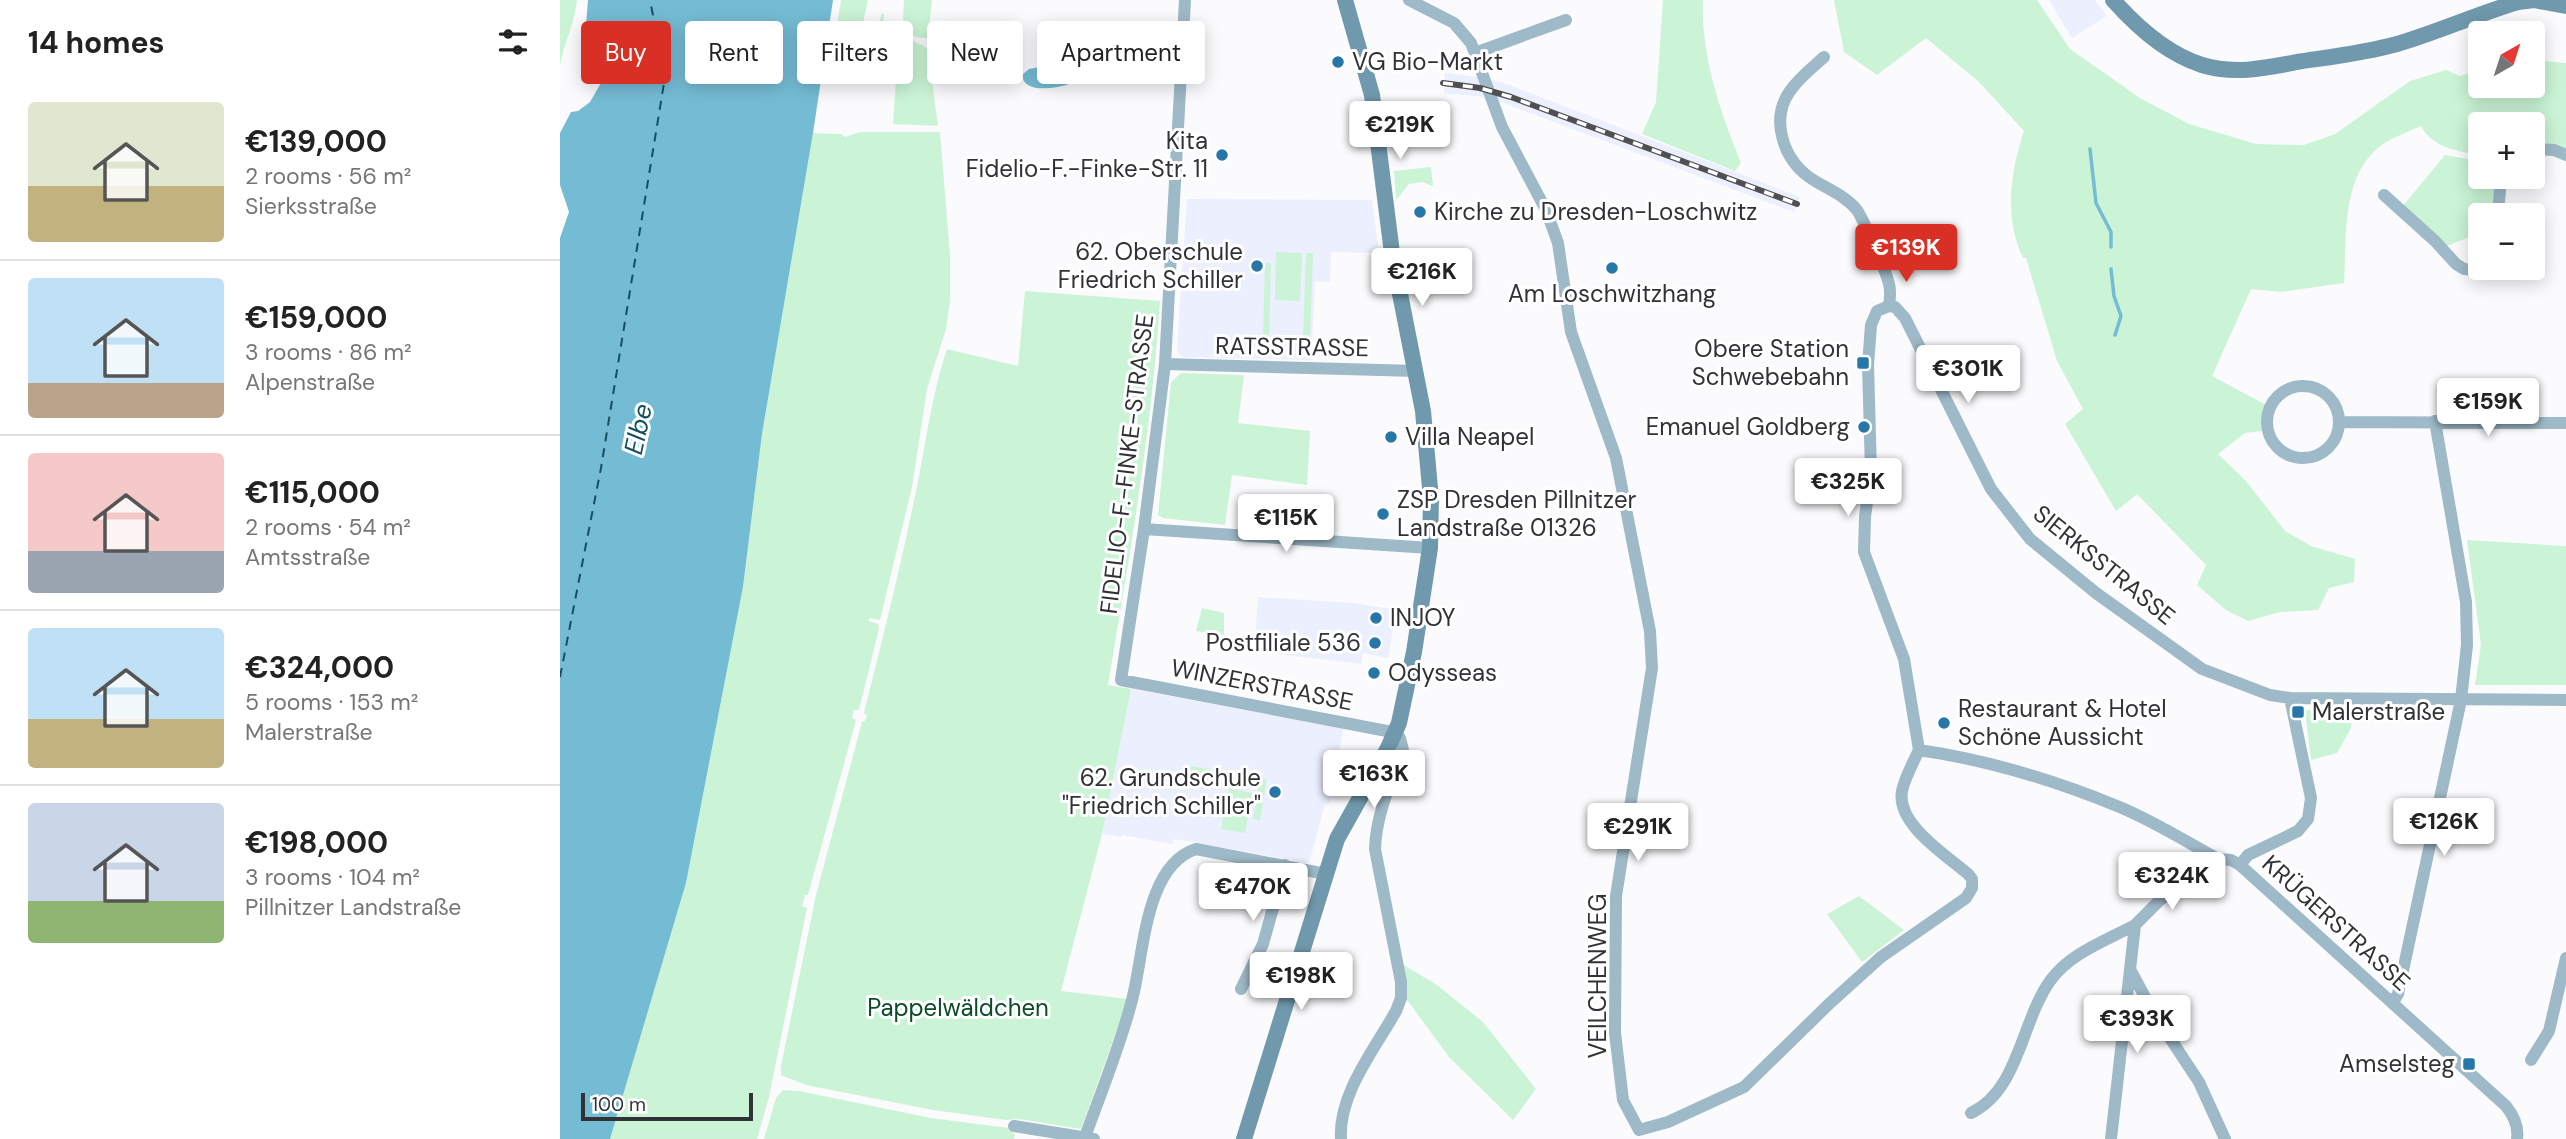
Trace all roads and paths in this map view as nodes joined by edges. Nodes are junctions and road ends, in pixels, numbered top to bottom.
1 (1185, 0) edge
2 (1345, 0) edge
3 (1409, 0) edge
4 (2113, 0) edge
5 (2566, 6) edge
6 (1566, 20) dead end
7 (1475, 53) junction
8 (1824, 57) dead end
9 (2545, 150) edge
10 (2566, 155) edge
11 (2384, 195) dead end
12 (2468, 269) edge
13 (1889, 306) junction
14 (1165, 364) junction
15 (1417, 371) junction
16 (2435, 421) junction
17 (2339, 422) junction
18 (2566, 423) edge
19 (1144, 529) junction
20 (1430, 548) junction
21 (1121, 680) joint
22 (2290, 698) junction
23 (2461, 700) junction
24 (2566, 700) edge
25 (1394, 735) junction
26 (1919, 750) junction
27 (2218, 859) junction
28 (1285, 865) junction
29 (2241, 865) junction
30 (1326, 874) junction
31 (2135, 925) junction
32 (2566, 958) edge
33 (2129, 968) junction
34 (1241, 989) dead end
35 (2393, 1002) junction
36 (2531, 1060) dead end
37 (1971, 1114) dead end
38 (1014, 1126) dead end
39 (1636, 1134) edge
40 (1090, 1138) edge
41 (1244, 1139) edge
42 (1340, 1139) edge
43 (2111, 1139) edge
44 (2225, 1139) edge
45 (2518, 1139) edge

1 - 14 street, FIDELIO-F.-FINKE-STRASSE
2 - 15 main road
3 - 7 street, VEILCHENWEG
4 - 5 main road
6 - 7 street
7 - 39 street, VEILCHENWEG
8 - 13 street
9 - 10 street
11 - 12 street
13 - 22 street, SIERKSSTRASSE
13 - 26 street
14 - 15 street, RATSSTRASSE
14 - 19 street, FIDELIO-F.-FINKE-STRASSE
15 - 20 main road
16 - 17 street
16 - 18 street
16 - 23 street
17 - 17 street
19 - 20 street
19 - 21 street, FIDELIO-F.-FINKE-STRASSE
20 - 25 main road
21 - 25 street, WINZERSTRASSE
22 - 23 street, SIERKSSTRASSE
22 - 29 street
23 - 24 street
23 - 35 street
25 - 30 main road
25 - 42 street
26 - 27 street, KRÜGERSTRASSE
26 - 39 street
27 - 29 street, KRÜGERSTRASSE
27 - 31 street
28 - 30 street
28 - 34 street
28 - 40 street
29 - 35 street, KRÜGERSTRASSE
30 - 41 main road
31 - 33 street
31 - 37 street
32 - 36 street
33 - 43 street
33 - 44 street
35 - 45 street, KRÜGERSTRASSE
38 - 40 street

